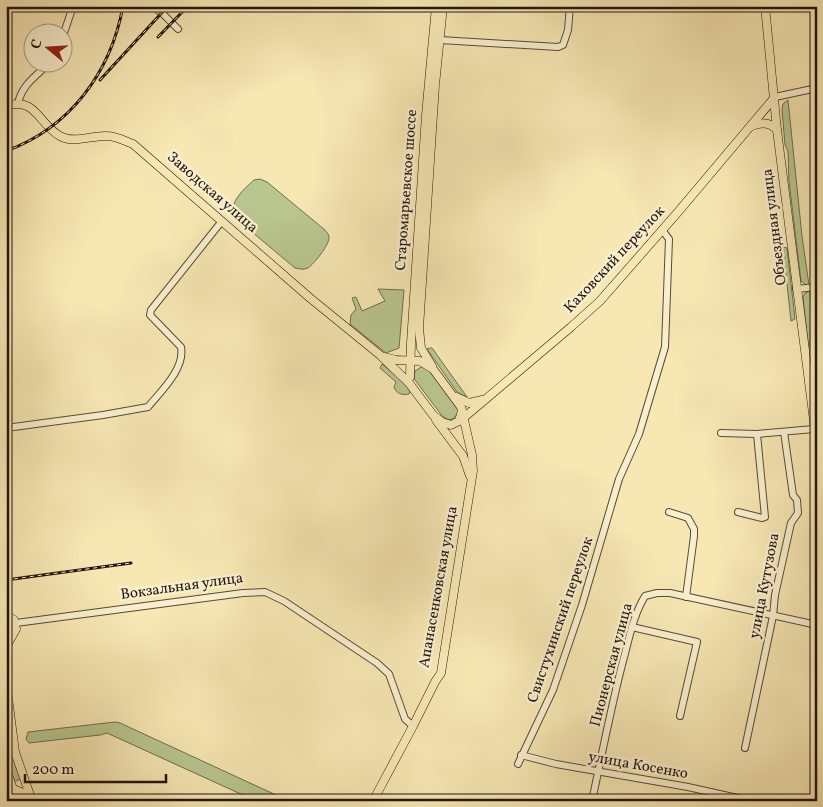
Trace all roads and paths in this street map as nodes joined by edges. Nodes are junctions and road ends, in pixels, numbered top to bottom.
1 (73, 6) edge
2 (152, 6) edge
3 (436, 6) edge
4 (443, 6) edge
5 (570, 6) edge
6 (765, 6) edge
7 (68, 22) edge
8 (178, 29) dead end
9 (440, 40) junction
10 (39, 72) edge
11 (816, 88) edge
12 (817, 94) edge
13 (775, 97) junction
14 (18, 103) junction
15 (6, 106) edge
16 (750, 127) junction
17 (777, 130) junction
18 (222, 221) junction
19 (662, 230) junction
20 (817, 287) edge
21 (796, 289) junction
22 (410, 349) junction
23 (380, 355) junction
24 (396, 360) junction
25 (410, 360) junction
26 (427, 365) junction
27 (436, 372) junction
28 (410, 377) junction
29 (417, 393) junction
30 (454, 395) junction
31 (813, 398) edge
32 (486, 399) junction
33 (476, 408) junction
34 (463, 414) junction
35 (433, 415) junction
36 (6, 428) edge
37 (814, 429) junction
38 (784, 432) junction
39 (468, 433) junction
40 (721, 433) dead end
41 (757, 434) junction
42 (817, 445) edge
43 (471, 483) junction
44 (670, 512) dead end
45 (738, 512) dead end
46 (686, 597) junction
47 (6, 615) edge
48 (773, 616) junction
49 (16, 623) junction
50 (817, 625) edge
51 (632, 627) junction
52 (8, 643) edge
53 (6, 682) edge
54 (680, 716) dead end
55 (414, 726) junction
56 (746, 748) dead end
57 (521, 755) junction
58 (518, 764) dead end
59 (6, 769) edge
60 (598, 772) junction
61 (9, 787) edge
62 (32, 800) edge
63 (17, 801) edge
64 (373, 801) edge
65 (592, 801) edge
66 (751, 801) edge

1 - 7 street
2 - 8 street
3 - 22 main road, Старомарьевское шоссе
4 - 9 main road, Старомарьевское шоссе
5 - 9 street
6 - 13 main road, Объездная улица
9 - 27 main road, Старомарьевское шоссе
10 - 14 street
11 - 12 street
11 - 13 street
13 - 16 main road, Каховский переулок
13 - 17 main road, Объездная улица
14 - 15 main road
14 - 18 main road, Заводская улица
16 - 17 main road
16 - 19 main road, Каховский переулок
17 - 21 main road, Объездная улица
18 - 23 main road, Заводская улица
18 - 36 street
19 - 32 main road, Каховский переулок
19 - 57 street, Свистухинский переулок
20 - 21 street
21 - 31 main road, Объездная улица
22 - 24 main road
22 - 25 main road, Старомарьевское шоссе
23 - 24 main road
23 - 29 main road, Заводская улица
24 - 25 main road
25 - 26 main road
25 - 28 main road, Старомарьевское шоссе
26 - 27 main road
26 - 28 main road
27 - 30 main road
28 - 29 main road
29 - 35 main road
30 - 32 main road
30 - 34 main road
31 - 37 main road, Объездная улица
32 - 33 main road, Каховский переулок
33 - 34 main road, Каховский переулок
33 - 39 main road
34 - 35 main road, Каховский переулок
34 - 39 main road
35 - 43 main road
37 - 38 street
37 - 42 main road, Объездная улица
38 - 41 street
38 - 48 street, улица Кутузова
39 - 43 main road
40 - 41 street
41 - 45 street
43 - 55 main road, Апанасенковская улица
44 - 46 street
46 - 48 street
46 - 51 street, Пионерская улица
47 - 49 main road
48 - 50 street
48 - 56 street, улица Кутузова
49 - 52 main road
49 - 55 street, Вокзальная улица
51 - 54 street
51 - 60 street, Пионерская улица
53 - 62 main road
55 - 64 main road, Апанасенковская улица
57 - 58 street, Свистухинский переулок
57 - 60 street, улица Косенко
59 - 61 main road
60 - 65 street, Пионерская улица
60 - 66 street, улица Косенко
61 - 62 main road
61 - 63 main road

